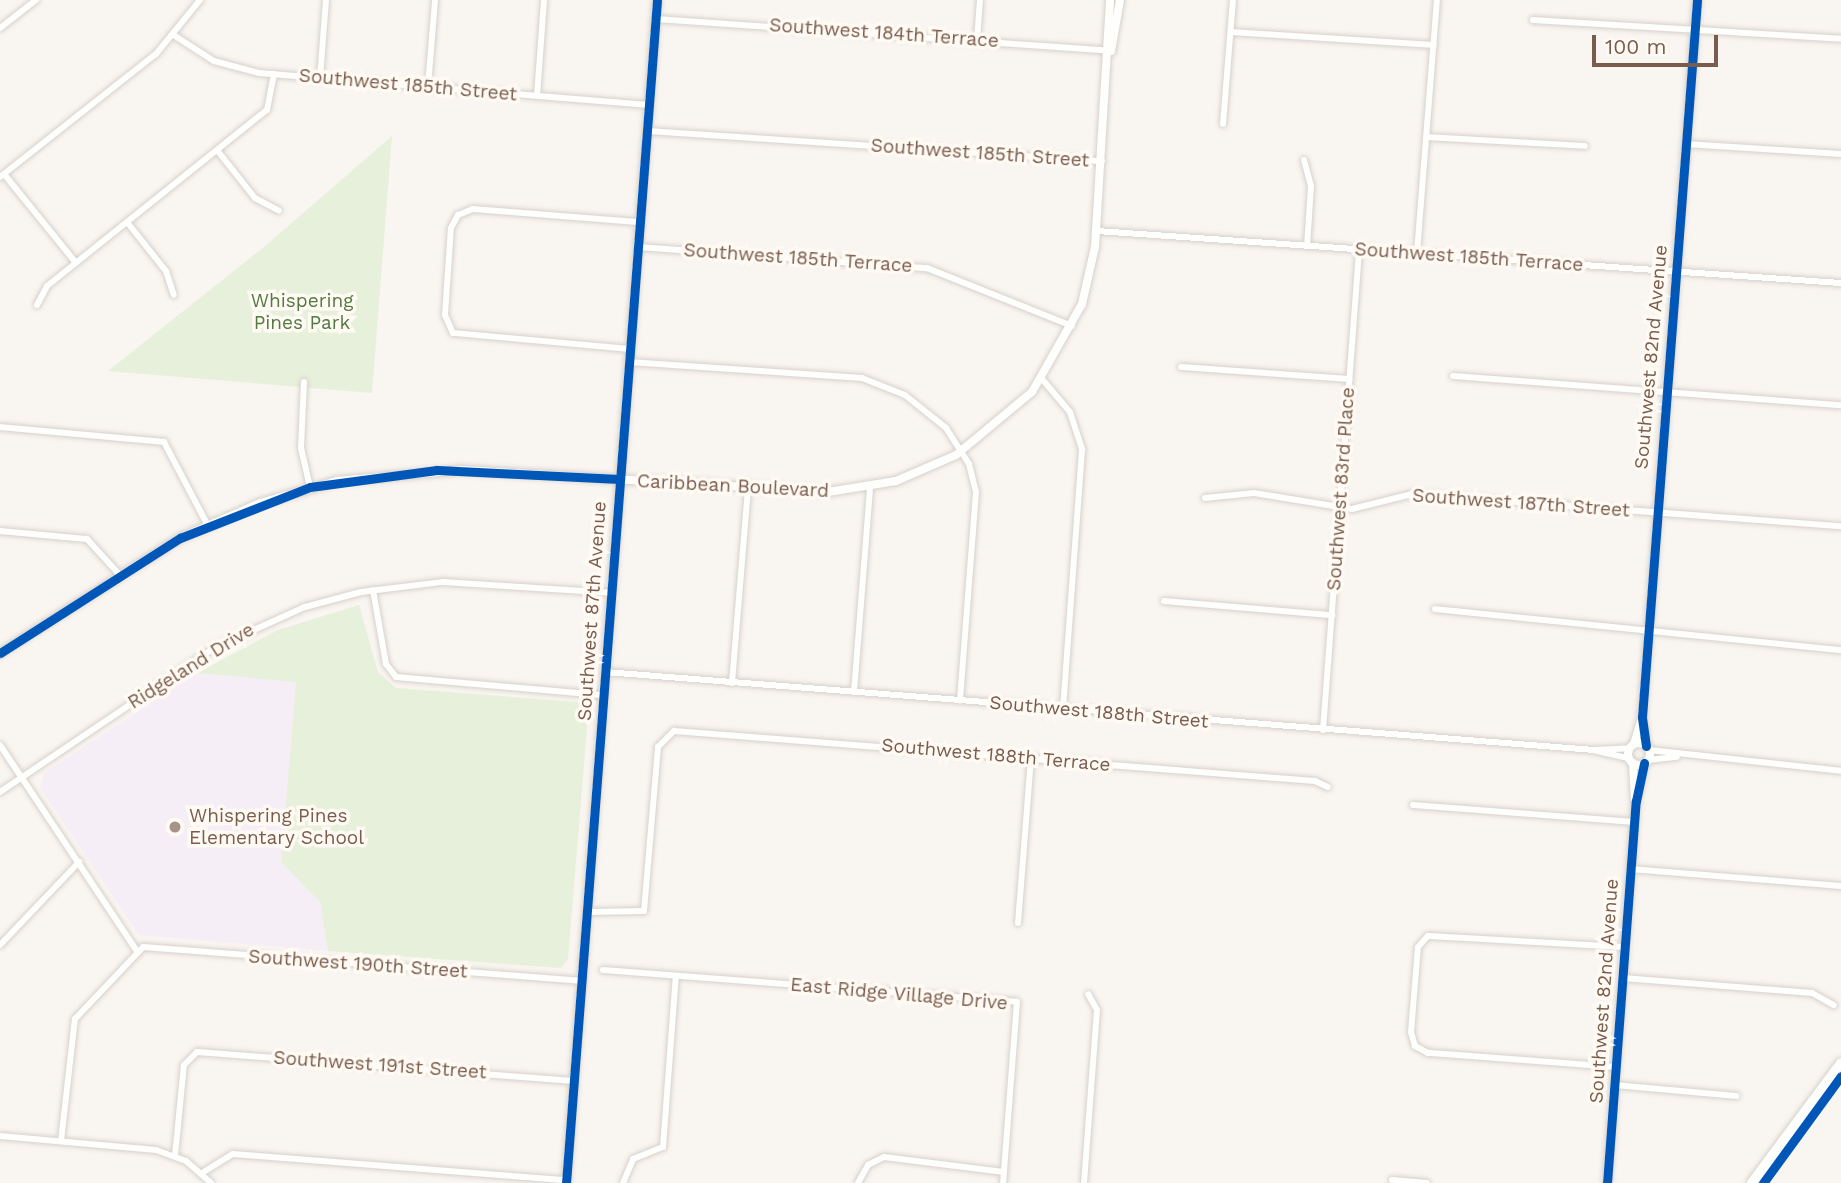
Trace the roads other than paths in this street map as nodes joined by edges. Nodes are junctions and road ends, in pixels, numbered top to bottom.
1 (36, 0) edge
2 (200, 0) edge
3 (326, 0) edge
4 (435, 0) edge
5 (544, 0) edge
6 (657, 0) edge
7 (980, 0) edge
8 (1110, 0) edge
9 (1120, 0) edge
10 (1233, 0) edge
11 (1437, 0) edge
12 (1697, 0) edge
13 (656, 19) junction
14 (1533, 20) dead end
15 (0, 28) edge
16 (1695, 30) junction
17 (1230, 32) junction
18 (175, 36) junction
19 (1841, 39) edge
20 (977, 40) junction
21 (1434, 45) junction
22 (1111, 51) junction
23 (274, 74) junction
24 (320, 78) junction
25 (428, 86) junction
26 (537, 96) junction
27 (649, 105) junction
28 (1223, 124) dead end
29 (647, 131) junction
30 (1426, 137) junction
31 (1686, 144) junction
32 (1585, 146) dead end
33 (217, 150) junction
34 (1841, 154) edge
35 (1304, 160) dead end
36 (1102, 161) junction
37 (2, 176) edge
38 (279, 211) dead end
39 (127, 222) junction
40 (640, 222) junction
41 (1097, 231) junction
42 (1307, 246) junction
43 (638, 247) junction
44 (1359, 249) junction
45 (1417, 253) junction
46 (76, 263) junction
47 (1676, 271) junction
48 (1841, 283) edge
49 (174, 295) dead end
50 (37, 305) dead end
51 (1073, 326) junction
52 (630, 349) junction
53 (629, 362) junction
54 (1181, 367) dead end
55 (1453, 376) dead end
56 (1042, 379) junction
57 (1350, 379) junction
58 (304, 382) dead end
59 (1666, 391) junction
60 (1841, 405) edge
61 (0, 427) edge
62 (962, 451) junction
63 (620, 479) junction
64 (310, 487) junction
65 (870, 487) junction
66 (748, 488) junction
67 (1205, 498) dead end
68 (1339, 508) junction
69 (1656, 512) junction
70 (207, 524) junction
71 (1841, 526) edge
72 (0, 531) edge
73 (120, 574) junction
74 (373, 590) junction
75 (611, 593) junction
76 (1164, 601) dead end
77 (1435, 609) dead end
78 (1332, 615) junction
79 (1648, 630) junction
80 (1841, 650) edge
81 (0, 653) edge
82 (605, 672) junction
83 (732, 683) junction
84 (854, 692) junction
85 (603, 695) junction
86 (960, 700) junction
87 (1063, 709) junction
88 (1642, 717) junction
89 (1323, 730) junction
90 (0, 745) edge
91 (1632, 746) junction
92 (1647, 748) junction
93 (1593, 750) junction
94 (1676, 757) junction
95 (1031, 758) junction
96 (1631, 761) junction
97 (1646, 762) junction
98 (1841, 771) edge
99 (21, 776) junction
100 (1328, 787) dead end
101 (0, 792) edge
102 (1636, 801) junction
103 (1413, 805) dead end
104 (1634, 822) junction
105 (79, 862) junction
106 (1630, 869) junction
107 (1841, 886) edge
108 (586, 912) junction
109 (1018, 923) dead end
110 (0, 945) edge
111 (1625, 947) junction
112 (137, 951) junction
113 (603, 970) dead end
114 (676, 976) junction
115 (1623, 978) junction
116 (581, 981) junction
117 (1088, 994) dead end
118 (1834, 1005) dead end
119 (1841, 1063) edge
120 (1616, 1067) junction
121 (574, 1081) junction
122 (1615, 1085) junction
123 (1737, 1096) dead end
124 (0, 1136) edge
125 (61, 1141) junction
126 (175, 1156) junction
127 (1004, 1172) junction
128 (202, 1173) junction
129 (1392, 1180) dead end
130 (566, 1181) edge
131 (211, 1183) edge
132 (623, 1183) edge
133 (858, 1183) edge
134 (1003, 1183) edge
135 (1084, 1183) edge
136 (1427, 1183) edge
137 (1607, 1183) edge
138 (1752, 1183) edge

1 - 15 street
2 - 18 street
3 - 24 street
4 - 25 street
5 - 26 street
6 - 13 street, Southwest 87th Avenue
7 - 20 street
8 - 22 street, Caribbean Boulevard
9 - 22 street
10 - 17 street
11 - 21 street
12 - 16 street, Southwest 82nd Avenue
13 - 20 street, Southwest 184th Terrace
13 - 27 street, Southwest 87th Avenue
14 - 16 street
16 - 19 street
16 - 31 street, Southwest 82nd Avenue
17 - 21 street
17 - 28 street
18 - 23 street, Southwest 185th Street
18 - 37 street
20 - 22 street, Southwest 184th Terrace
21 - 30 street
22 - 36 street, Caribbean Boulevard
23 - 24 street, Southwest 185th Street
23 - 33 street
24 - 25 street, Southwest 185th Street
25 - 26 street, Southwest 185th Street
26 - 27 street, Southwest 185th Street
27 - 29 street, Southwest 87th Avenue
29 - 36 street, Southwest 185th Street
29 - 40 street, Southwest 87th Avenue
30 - 32 street
30 - 45 street
31 - 34 street
31 - 47 street, Southwest 82nd Avenue
33 - 38 street
33 - 39 street
35 - 42 street
36 - 41 street, Caribbean Boulevard
37 - 46 street
39 - 46 street
39 - 49 street
40 - 43 street, Southwest 87th Avenue
40 - 52 street
41 - 42 street, Southwest 185th Terrace
41 - 51 street, Caribbean Boulevard
42 - 44 street, Southwest 185th Terrace
43 - 51 street, Southwest 185th Terrace
43 - 52 street, Southwest 87th Avenue
44 - 45 street, Southwest 185th Terrace
44 - 57 street, Southwest 83rd Place
45 - 47 street, Southwest 185th Terrace
46 - 50 street
47 - 48 street, Southwest 185th Terrace
47 - 59 street, Southwest 82nd Avenue
51 - 56 street, Caribbean Boulevard
52 - 53 street, Southwest 87th Avenue
53 - 62 street
53 - 63 street, Southwest 87th Avenue
54 - 57 street
55 - 59 street
56 - 62 street, Caribbean Boulevard
56 - 87 street
57 - 68 street, Southwest 83rd Place
58 - 64 street
59 - 60 street
59 - 69 street, Southwest 82nd Avenue
61 - 70 street
62 - 65 street, Caribbean Boulevard
62 - 86 street
63 - 64 street, Caribbean Boulevard
63 - 66 street, Caribbean Boulevard
63 - 75 street, Southwest 87th Avenue
64 - 70 street, Caribbean Boulevard
65 - 66 street, Caribbean Boulevard
65 - 84 street
66 - 83 street
67 - 68 street, Southwest 187th Street
68 - 69 street, Southwest 187th Street
68 - 78 street, Southwest 83rd Place
69 - 71 street, Southwest 187th Street
69 - 79 street, Southwest 82nd Avenue
70 - 73 street, Caribbean Boulevard
72 - 73 street
73 - 81 street, Caribbean Boulevard
74 - 75 street, Ridgeland Drive
74 - 85 street
74 - 99 street, Ridgeland Drive
75 - 82 street, Southwest 87th Avenue
76 - 78 street
77 - 79 street
78 - 89 street, Southwest 83rd Place
79 - 80 street
79 - 88 street, Southwest 82nd Avenue
82 - 83 street, Southwest 188th Street
82 - 85 street, Southwest 87th Avenue
83 - 84 street, Southwest 188th Street
84 - 86 street, Southwest 188th Street
85 - 108 street, Southwest 87th Avenue
86 - 87 street, Southwest 188th Street
87 - 89 street, Southwest 188th Street
88 - 91 street, Southwest 82nd Avenue
88 - 92 street, Southwest 82nd Avenue
89 - 93 street, Southwest 188th Street
90 - 99 street
91 - 92 street
91 - 93 street, Southwest 188th Street
91 - 96 street, Southwest 82nd Avenue
92 - 94 street
92 - 97 street, Southwest 82nd Avenue
93 - 96 street, Southwest 188th Street
94 - 97 street
94 - 98 street
95 - 100 street, Southwest 188th Terrace
95 - 108 street, Southwest 188th Terrace
95 - 109 street
96 - 97 street
96 - 102 street, Southwest 82nd Avenue
97 - 102 street, Southwest 82nd Avenue
99 - 101 street, Ridgeland Drive
99 - 105 street
102 - 104 street, Southwest 82nd Avenue
103 - 104 street
104 - 106 street, Southwest 82nd Avenue
105 - 110 street
105 - 112 street
106 - 107 street
106 - 111 street, Southwest 82nd Avenue
108 - 116 street, Southwest 87th Avenue
111 - 115 street, Southwest 82nd Avenue
111 - 120 street
112 - 116 street, Southwest 190th Street
112 - 125 street
113 - 114 street, East Ridge Village Drive
114 - 127 street, East Ridge Village Drive
114 - 132 street
115 - 118 street
115 - 120 street, Southwest 82nd Avenue
116 - 121 street, Southwest 87th Avenue
117 - 135 street
119 - 138 main road
120 - 122 street, Southwest 82nd Avenue
121 - 126 street, Southwest 191st Street
121 - 130 street, Southwest 87th Avenue
122 - 123 street
122 - 137 street, Southwest 82nd Avenue
124 - 125 street
125 - 126 street
126 - 128 street
127 - 133 street
127 - 134 street, East Ridge Village Drive
128 - 130 street
128 - 131 street
129 - 136 street

